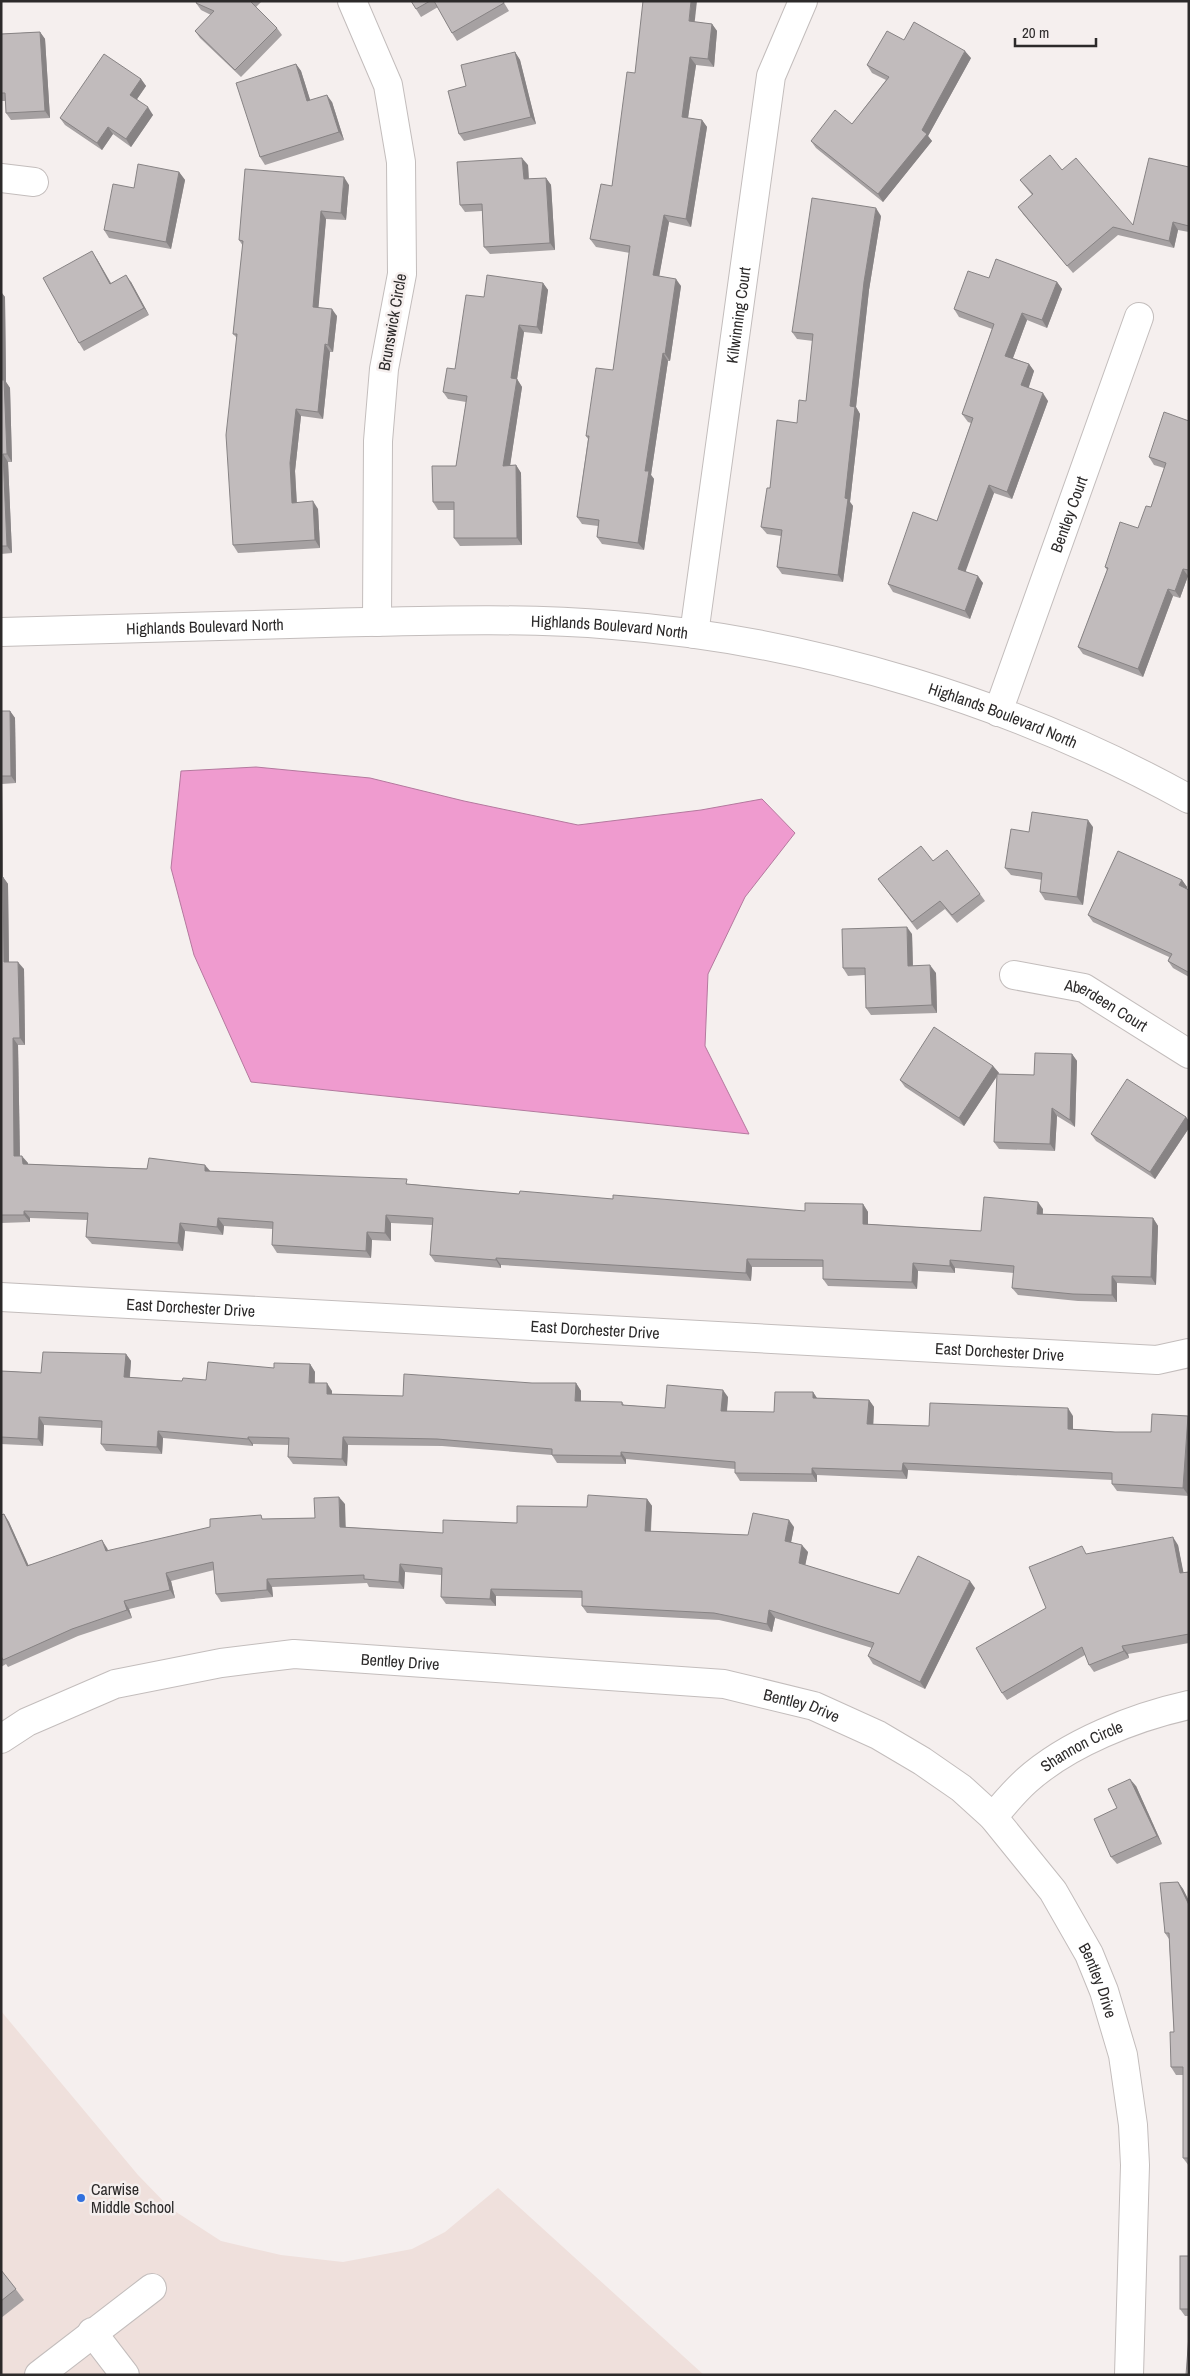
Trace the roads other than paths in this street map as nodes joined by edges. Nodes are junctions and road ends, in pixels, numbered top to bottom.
1 (352, 1) edge
2 (803, 1) edge
3 (1, 178) edge
4 (34, 182) dead end
5 (1139, 317) dead end
6 (377, 622) junction
7 (1, 632) edge
8 (694, 634) junction
9 (998, 712) junction
10 (1189, 799) edge
11 (1014, 975) dead end
12 (1189, 1054) edge
13 (1, 1297) edge
14 (1189, 1353) edge
15 (1189, 1705) edge
16 (1, 1739) edge
17 (992, 1817) junction
18 (152, 2288) dead end
19 (92, 2332) junction
20 (40, 2375) edge
21 (125, 2375) edge
22 (1129, 2375) edge

1 - 6 street, Brunswick Circle
2 - 8 street, Kilwinning Court
3 - 4 street
5 - 9 street, Bentley Court
6 - 7 street, Highlands Boulevard North
6 - 8 street, Highlands Boulevard North
8 - 9 street, Highlands Boulevard North
9 - 10 street, Highlands Boulevard North
11 - 12 street, Aberdeen Court
13 - 14 street, East Dorchester Drive
15 - 17 street, Shannon Circle
16 - 17 street, Bentley Drive
17 - 22 street, Bentley Drive
18 - 19 street
19 - 20 street
19 - 21 street

